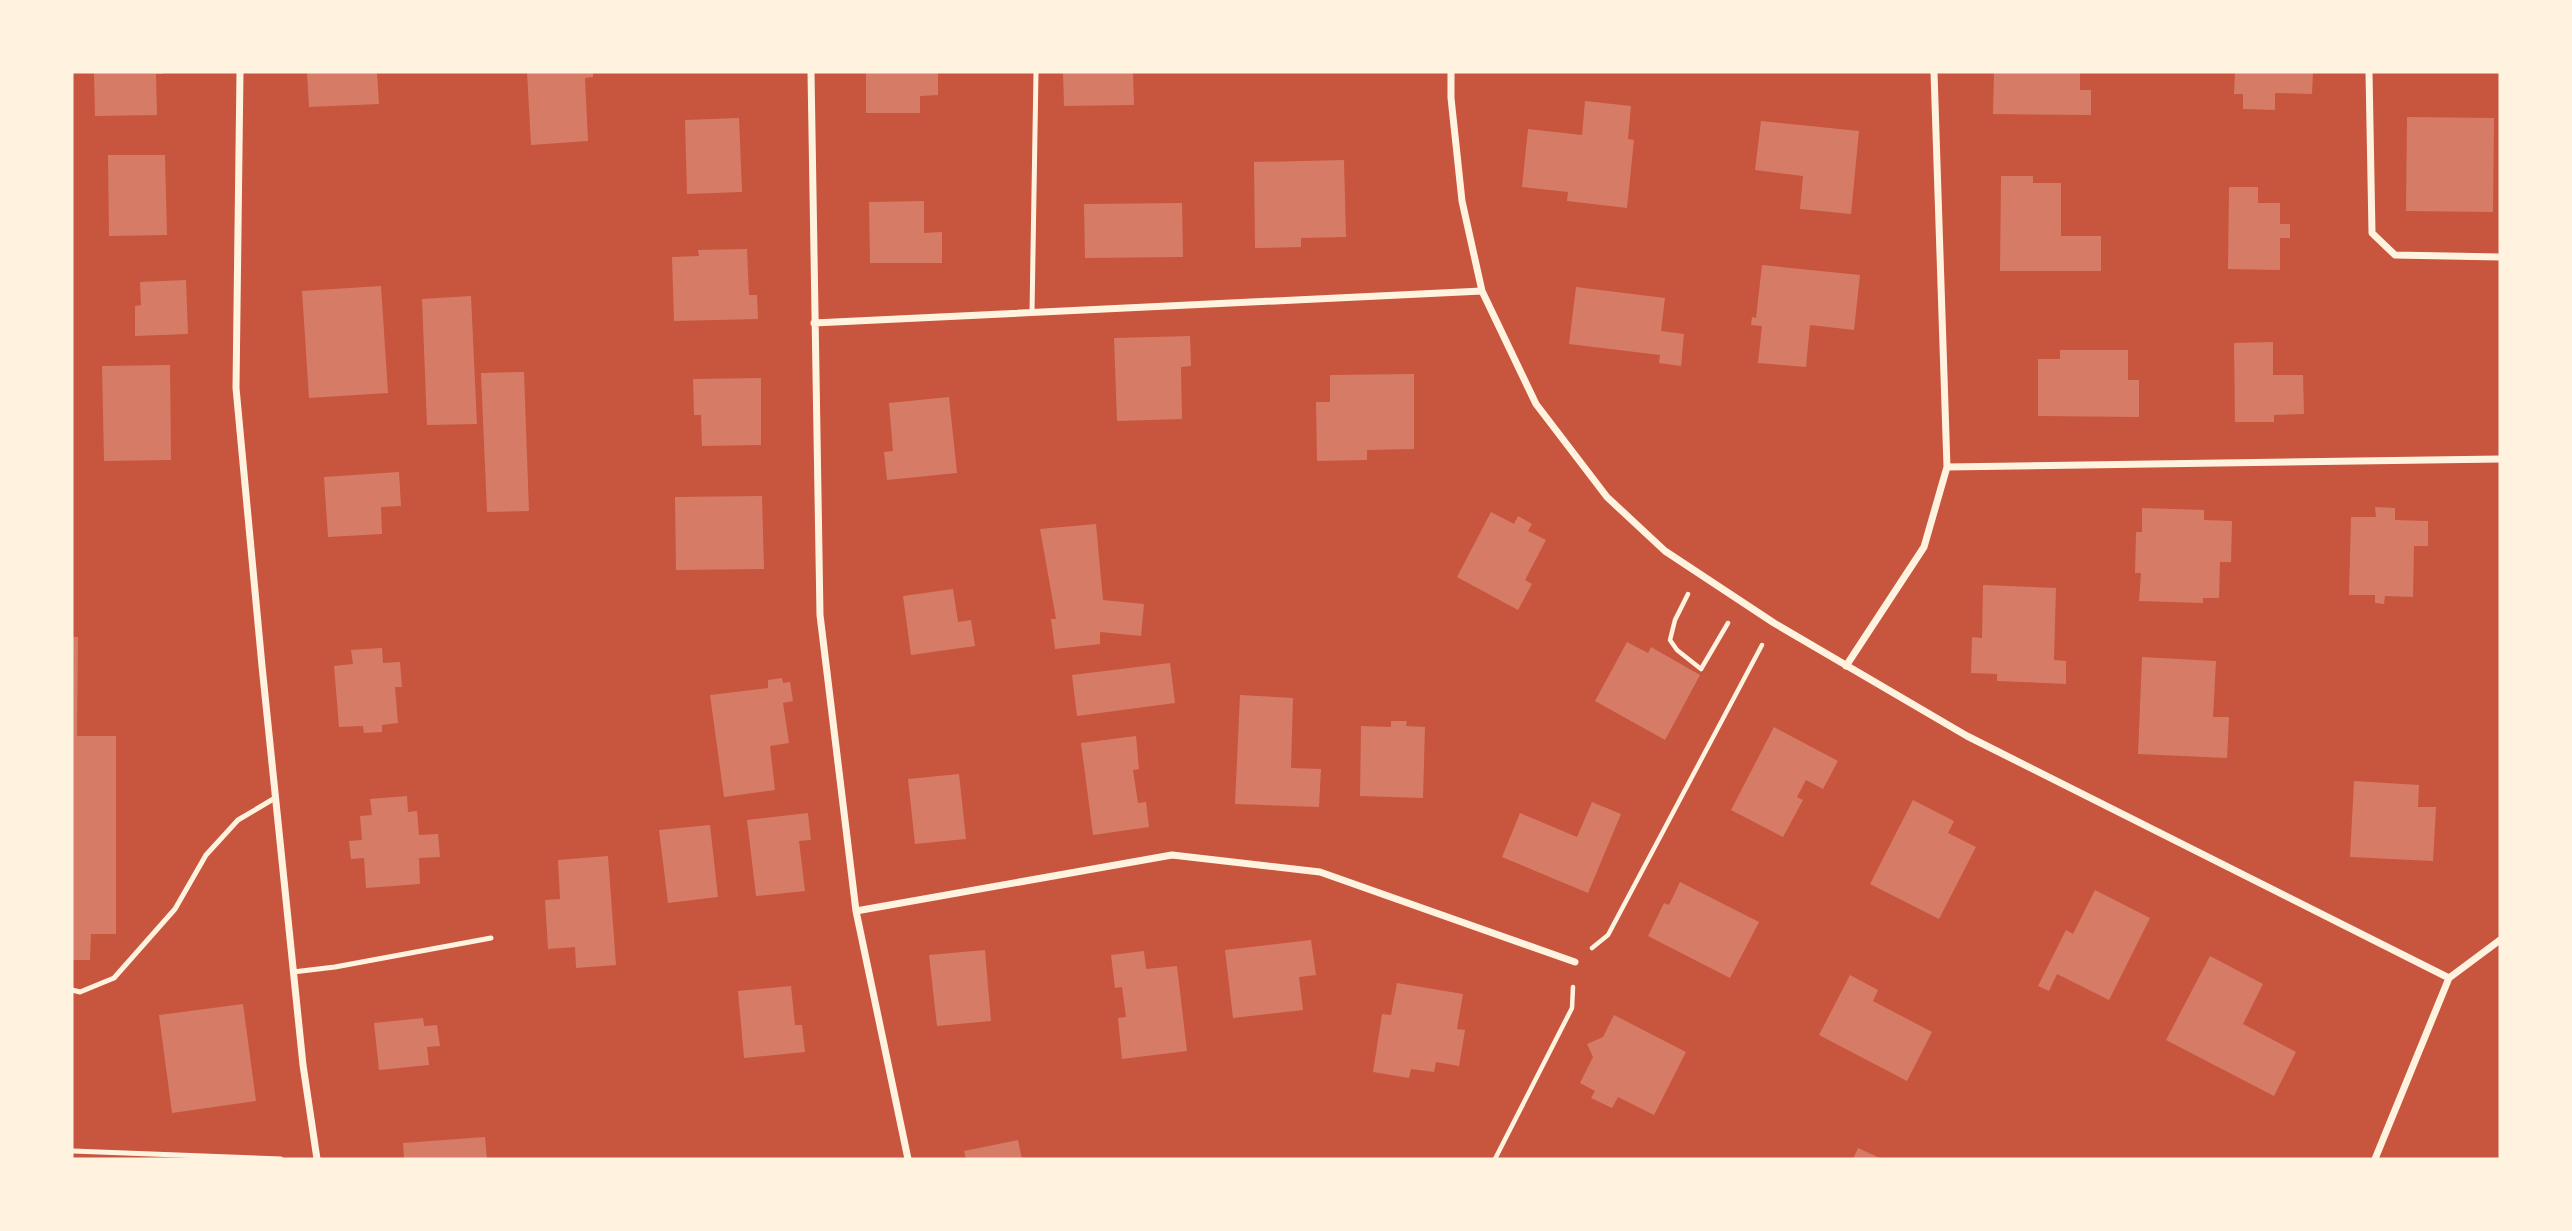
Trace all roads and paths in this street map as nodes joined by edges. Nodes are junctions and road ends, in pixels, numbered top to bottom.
1 (240, 72) edge
2 (811, 72) edge
3 (1036, 72) edge
4 (1451, 72) edge
5 (1934, 72) edge
6 (2369, 72) edge
7 (2500, 257) edge
8 (1482, 291) junction
9 (1032, 313) junction
10 (814, 323) junction
11 (2500, 459) edge
12 (1947, 467) junction
13 (1699, 573) junction
14 (1741, 601) junction
15 (1774, 623) junction
16 (1846, 666) junction
17 (275, 798) junction
18 (856, 911) junction
19 (491, 938) dead end
20 (2500, 940) edge
21 (1575, 962) junction
22 (293, 972) junction
23 (2449, 978) junction
24 (72, 990) edge
25 (73, 1151) edge
26 (281, 1159) edge
27 (317, 1159) edge
28 (908, 1159) edge
29 (1495, 1159) edge
30 (2375, 1159) edge

1 - 17 street
2 - 10 street
3 - 9 lane
4 - 8 street
5 - 12 street
6 - 7 street
8 - 9 street
8 - 13 street
9 - 10 street
10 - 18 street
11 - 12 street
12 - 16 street
13 - 14 street
13 - 14 path
14 - 15 street
15 - 16 street
15 - 21 path
16 - 23 street
17 - 22 street
17 - 24 lane
18 - 21 street
18 - 28 street
19 - 22 lane
20 - 23 street
21 - 29 path
22 - 27 street
23 - 30 street
25 - 26 lane

